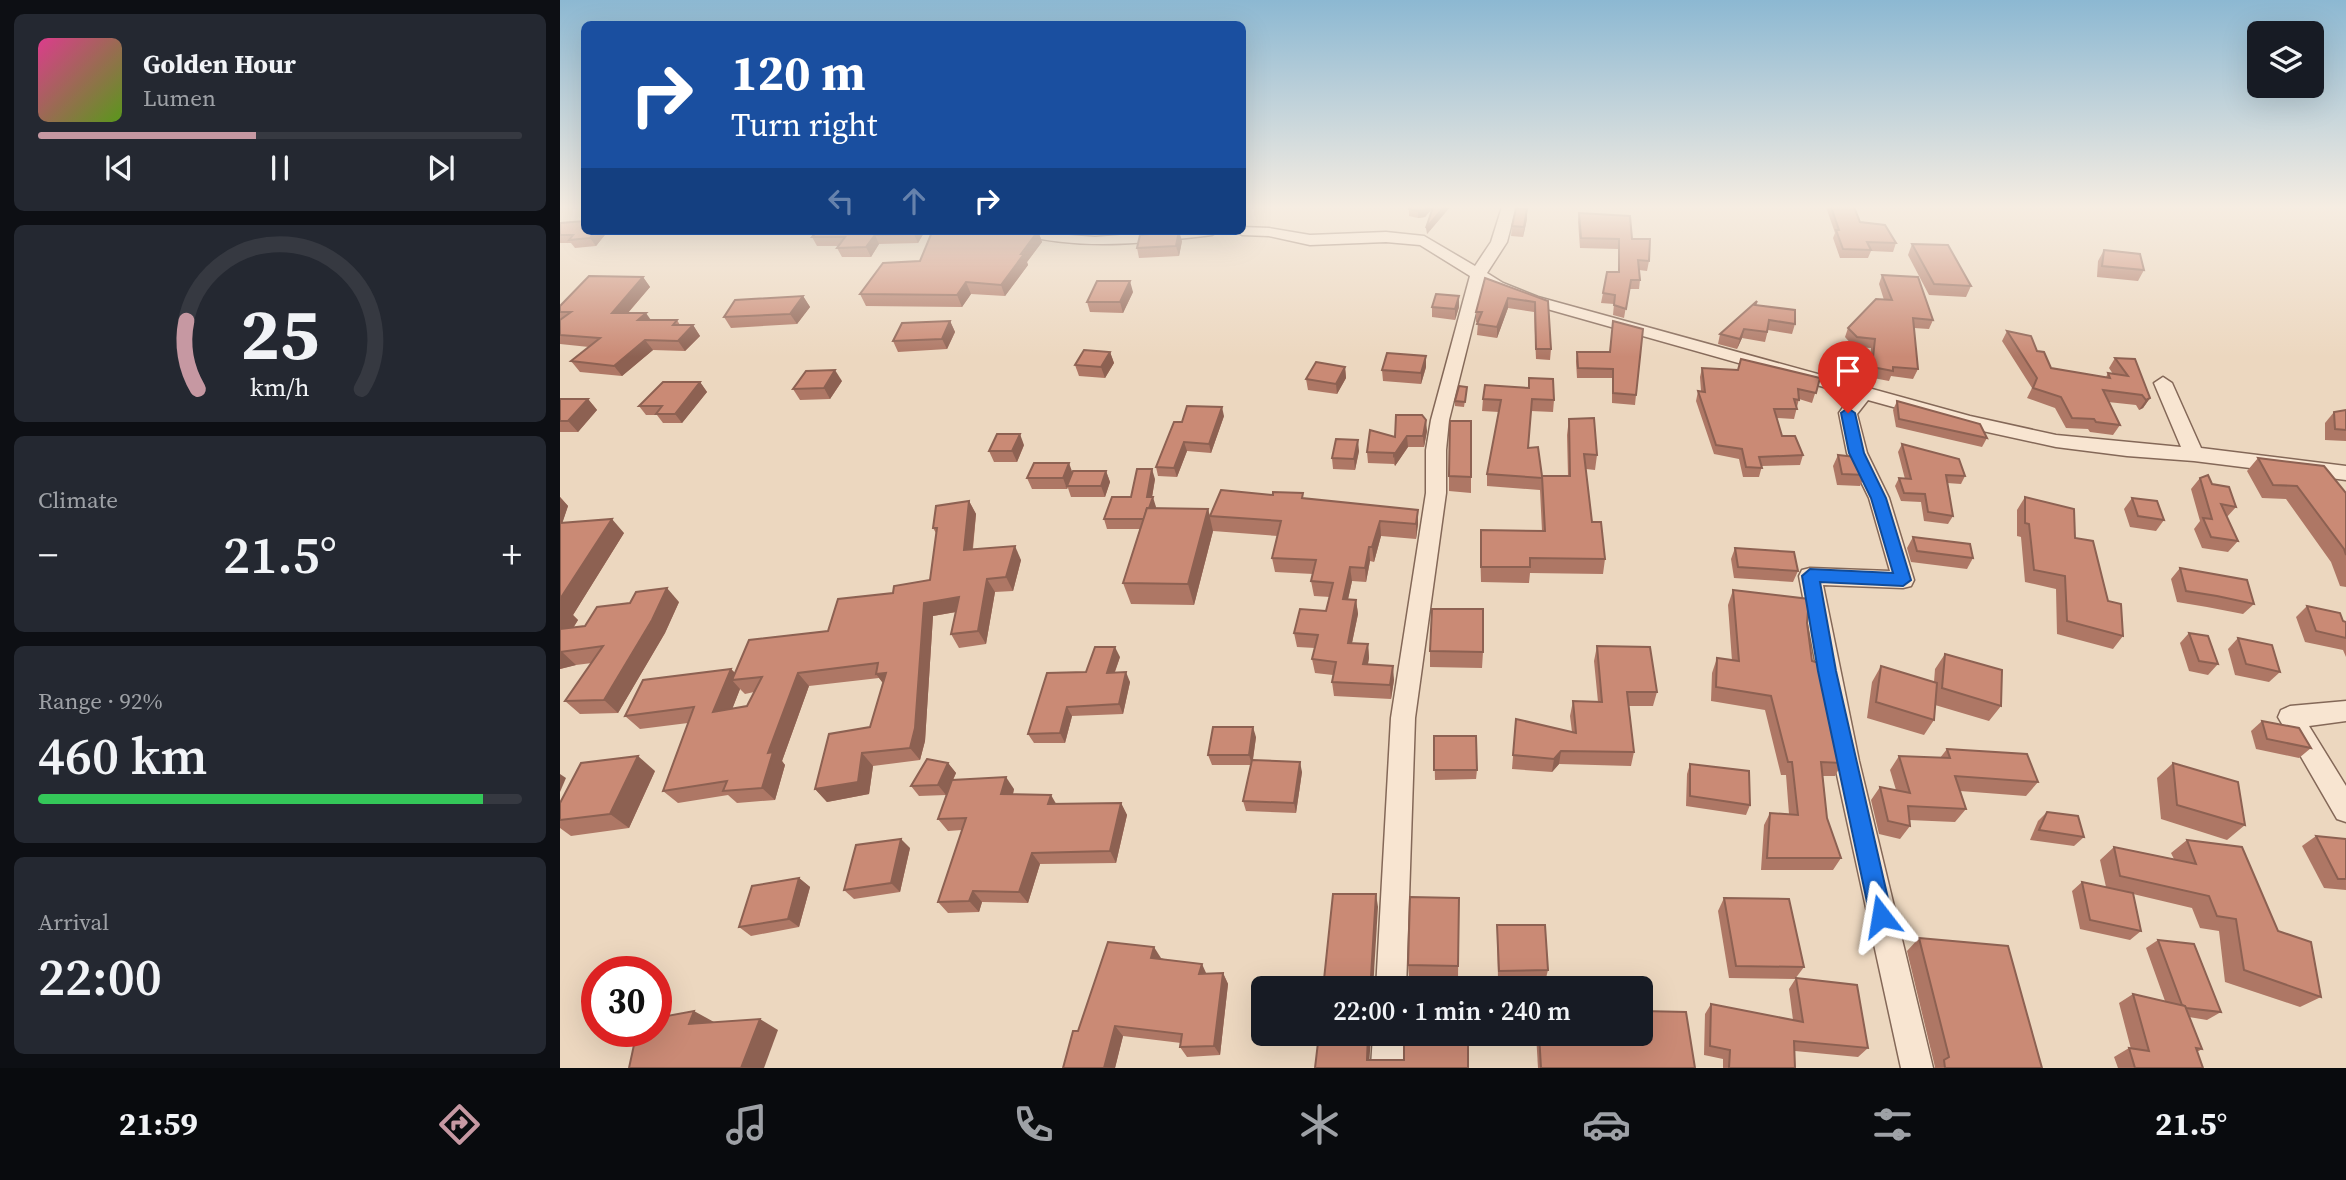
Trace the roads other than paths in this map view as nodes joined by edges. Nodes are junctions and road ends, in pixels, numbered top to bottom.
1 (1450, 257) edge
2 (1489, 257) edge
3 (1478, 274) junction
4 (2163, 383) dead end
5 (1865, 391) junction
6 (2194, 454) junction
7 (2346, 473) edge
8 (2346, 711) edge
9 (2346, 810) edge
10 (1392, 976) edge
11 (1388, 1046) edge
12 (1387, 1068) edge
13 (1917, 1068) edge

1 - 3 street
2 - 3 street
3 - 5 street
3 - 10 street
4 - 6 street
5 - 6 street
5 - 13 street
6 - 7 street
8 - 9 street
11 - 12 street

